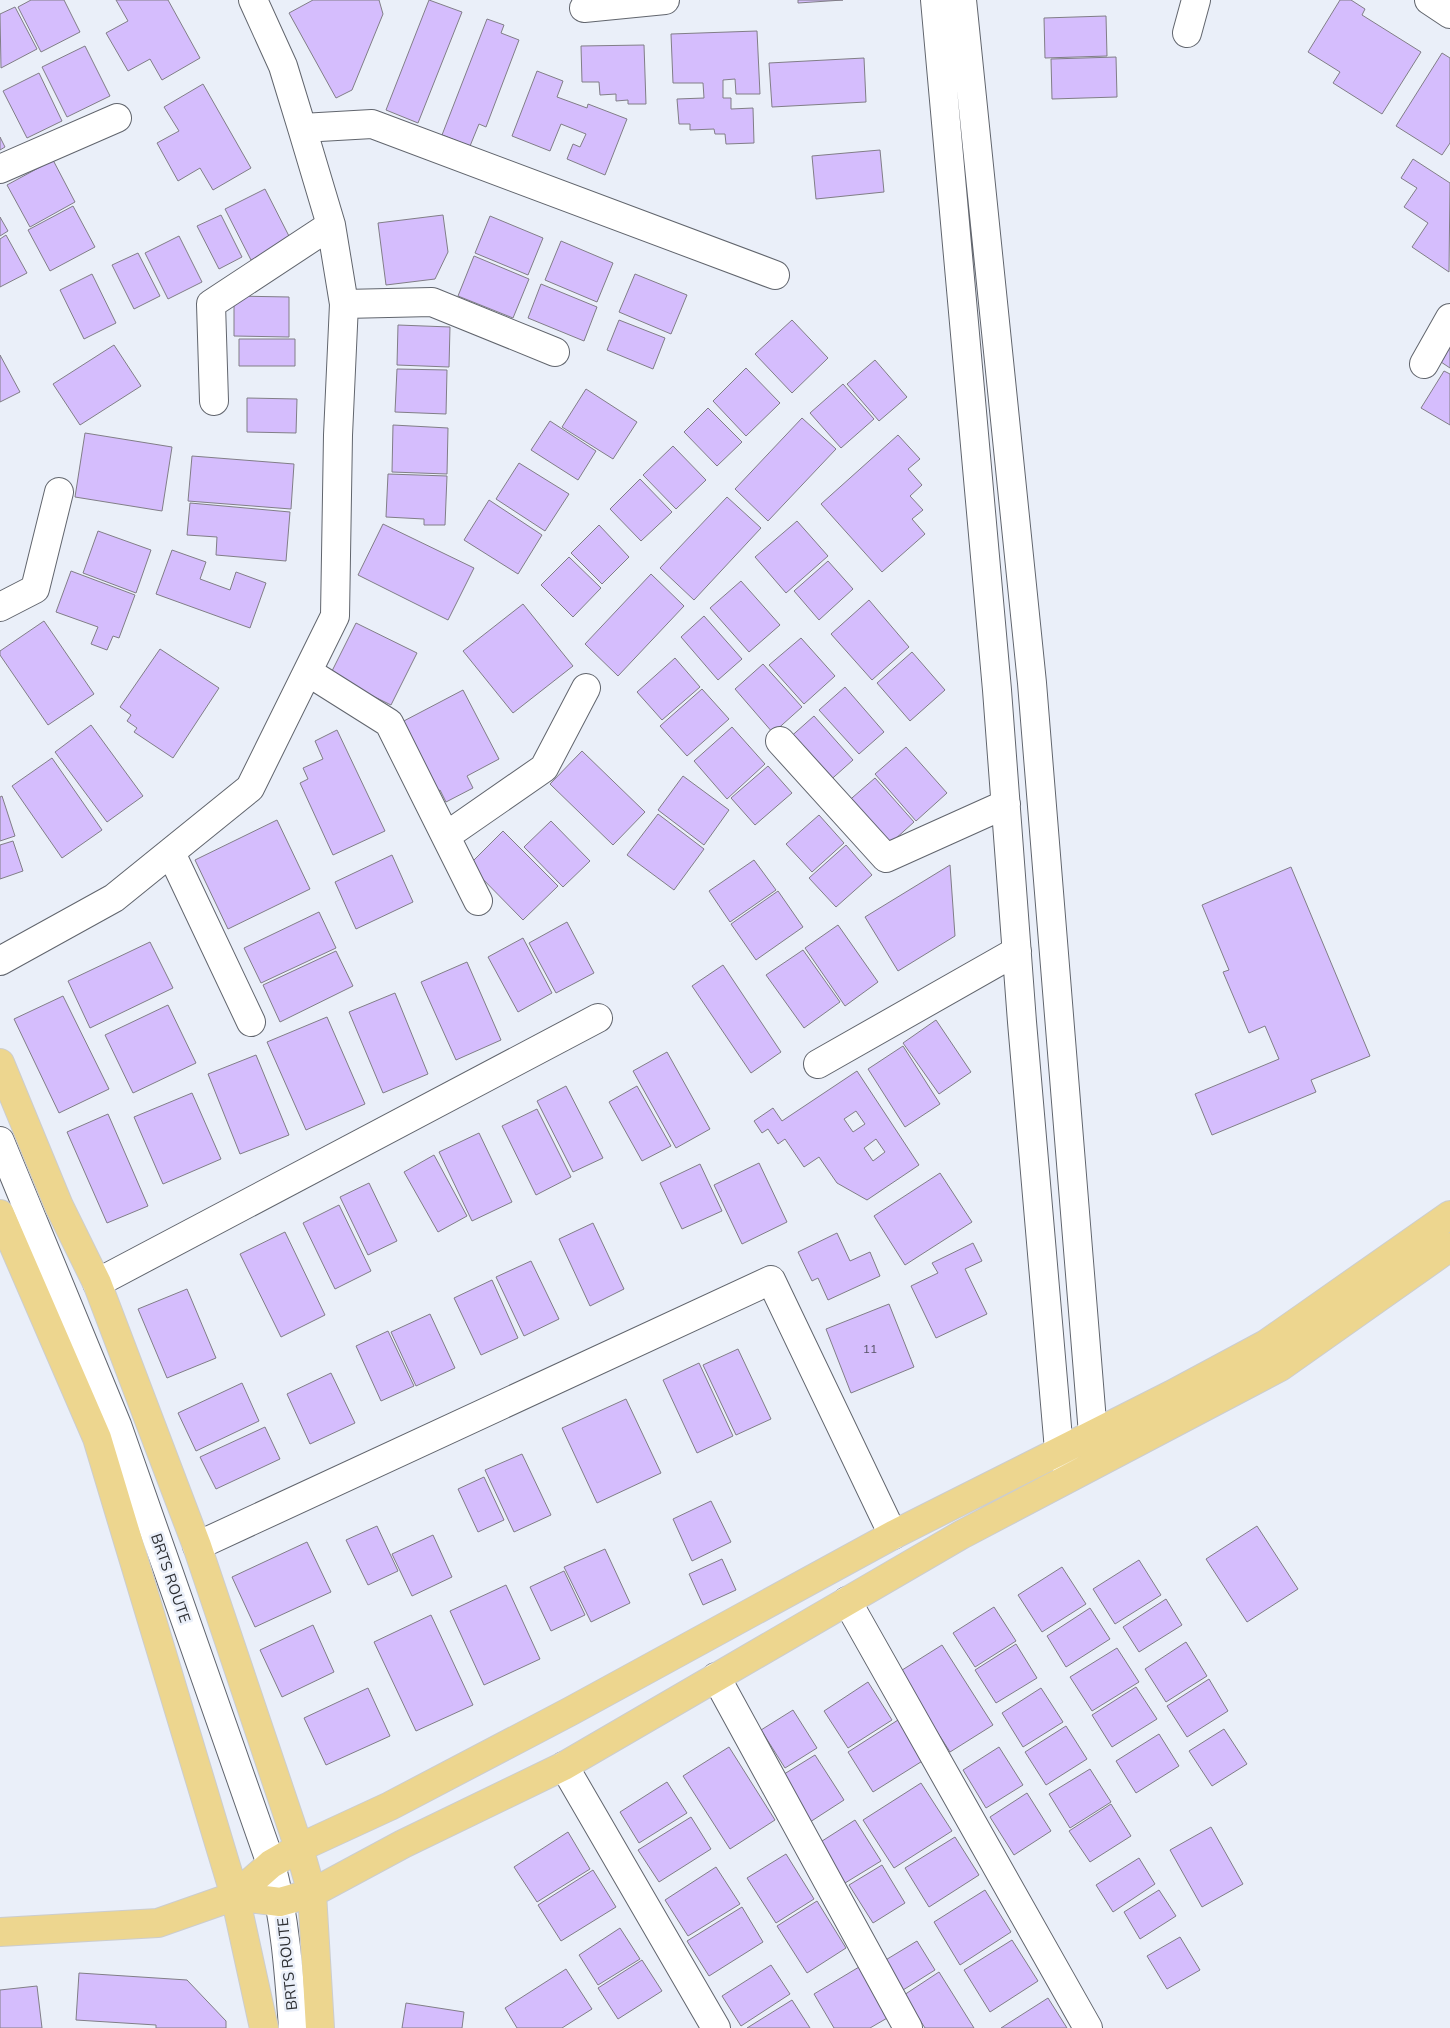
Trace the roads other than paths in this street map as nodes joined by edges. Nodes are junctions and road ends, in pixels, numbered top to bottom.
1 (253, 0) edge
2 (665, 0) edge
3 (935, 0) edge
4 (962, 0) edge
5 (1196, 0) edge
6 (1429, 0) edge
7 (584, 8) dead end
8 (1450, 14) edge
9 (1186, 33) dead end
10 (117, 118) dead end
11 (302, 128) junction
12 (0, 169) edge
13 (330, 225) junction
14 (775, 275) dead end
15 (344, 304) junction
16 (1450, 318) edge
17 (555, 352) dead end
18 (1424, 364) dead end
19 (214, 402) dead end
20 (59, 492) dead end
21 (0, 607) edge
22 (308, 672) junction
23 (586, 688) dead end
24 (780, 742) dead end
25 (1006, 804) junction
26 (446, 836) junction
27 (171, 853) junction
28 (478, 901) dead end
29 (1017, 951) junction
30 (0, 961) edge
31 (598, 1018) dead end
32 (251, 1022) dead end
33 (0, 1063) edge
34 (818, 1064) dead end
35 (0, 1141) edge
36 (1450, 1215) edge
37 (3, 1231) edge
38 (1450, 1247) edge
39 (97, 1283) junction
40 (1093, 1434) junction
41 (1059, 1450) junction
42 (1104, 1460) junction
43 (1071, 1477) junction
44 (893, 1535) junction
45 (198, 1546) junction
46 (846, 1601) junction
47 (716, 1677) junction
48 (564, 1766) junction
49 (299, 1848) junction
50 (271, 1864) junction
51 (312, 1893) junction
52 (235, 1896) junction
53 (280, 1902) junction
54 (0, 1932) edge
55 (264, 2028) edge
56 (293, 2028) edge
57 (320, 2028) edge
58 (716, 2028) edge
59 (908, 2028) edge
60 (1088, 2028) edge

1 - 11 street
2 - 7 street
3 - 25 street
4 - 40 street
5 - 9 street
6 - 8 street
10 - 12 street
11 - 13 street
11 - 14 street
13 - 15 street
13 - 19 street
15 - 17 street
15 - 22 street
16 - 18 street
20 - 21 street
22 - 26 street
22 - 27 street
23 - 26 street
24 - 25 street
25 - 29 street
26 - 28 street
27 - 30 street
27 - 32 street
29 - 34 street
29 - 41 street
31 - 39 street
33 - 39 main road
35 - 50 street, BRTS ROUTE
36 - 40 main road
37 - 52 main road
38 - 42 main road
39 - 45 main road
40 - 41 main road
40 - 42 street
41 - 43 street
41 - 44 main road
42 - 43 main road
43 - 46 main road
44 - 45 street
44 - 49 main road
45 - 49 main road
46 - 47 main road
46 - 60 street
47 - 48 main road
47 - 59 street
48 - 51 main road
48 - 58 street
49 - 50 main road
49 - 51 main road
50 - 52 main road
50 - 53 street, BRTS ROUTE
51 - 53 main road
51 - 57 main road
52 - 53 main road
52 - 54 main road
52 - 55 main road
53 - 56 street, BRTS ROUTE

